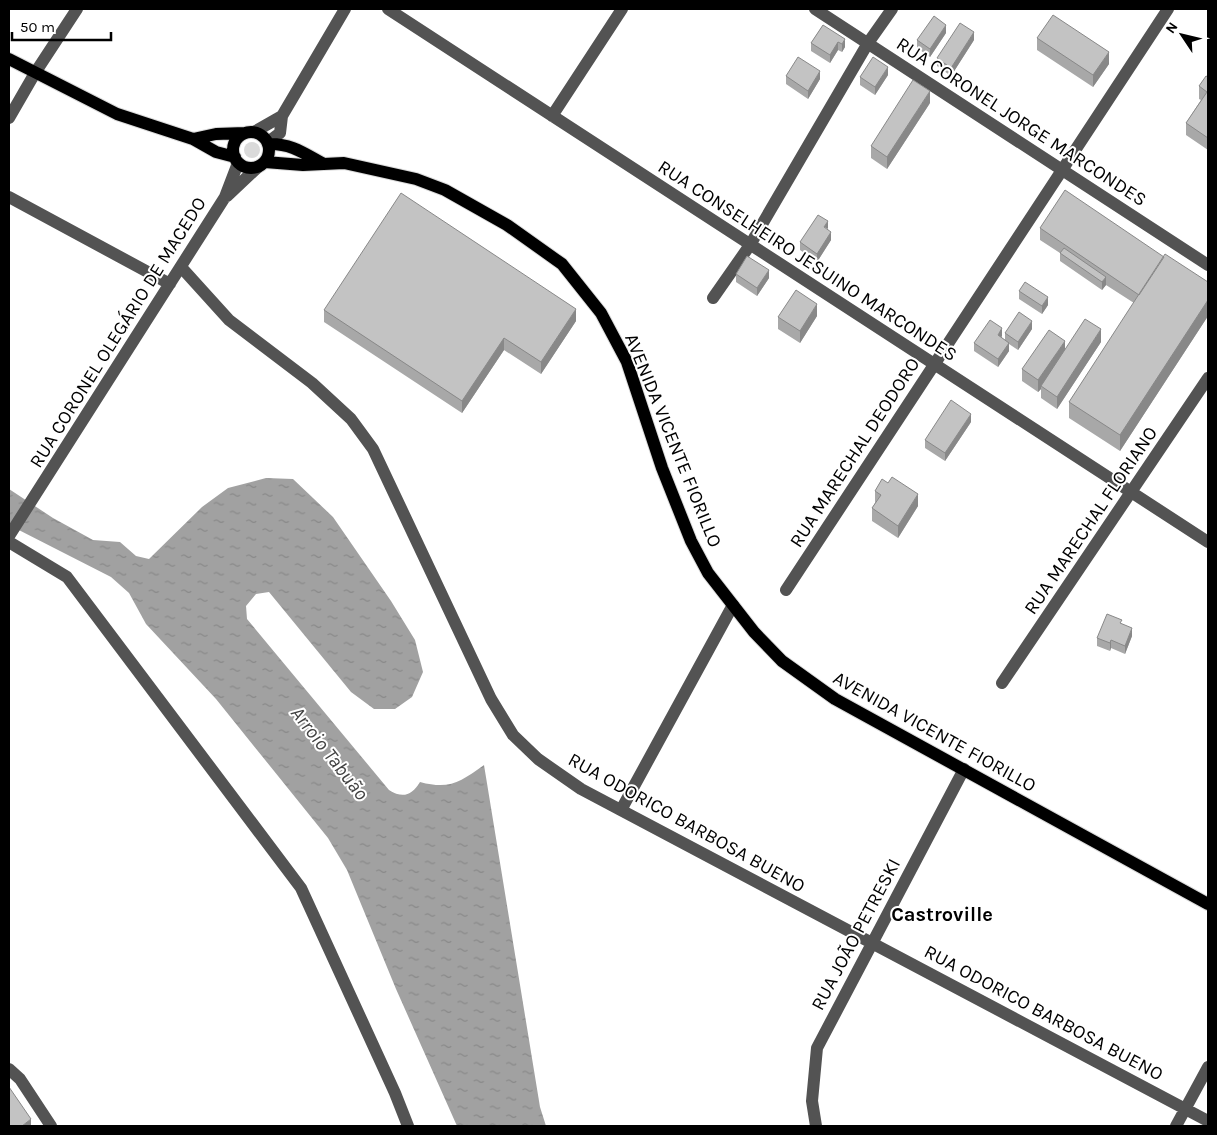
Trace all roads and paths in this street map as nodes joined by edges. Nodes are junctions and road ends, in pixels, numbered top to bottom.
1 (78, 9) edge
2 (345, 9) edge
3 (388, 9) edge
4 (622, 9) edge
5 (815, 9) edge
6 (892, 9) edge
7 (1168, 9) edge
8 (868, 43) junction
9 (9, 59) edge
10 (35, 72) junction
11 (282, 116) junction
12 (552, 116) junction
13 (9, 118) edge
14 (249, 133) junction
15 (192, 139) junction
16 (268, 143) junction
17 (236, 160) junction
18 (322, 163) junction
19 (262, 164) junction
20 (1062, 168) junction
21 (9, 197) edge
22 (225, 197) junction
23 (750, 245) junction
24 (1208, 265) edge
25 (181, 267) junction
26 (170, 284) junction
27 (713, 298) dead end
28 (934, 364) junction
29 (1208, 378) edge
30 (1131, 493) junction
31 (10, 537) edge
32 (1208, 542) edge
33 (786, 590) dead end
34 (733, 605) junction
35 (1002, 684) dead end
36 (964, 768) junction
37 (621, 810) junction
38 (1208, 904) edge
39 (873, 943) junction
40 (1208, 1067) edge
41 (9, 1069) edge
42 (1186, 1108) junction
43 (1208, 1121) edge
44 (51, 1126) edge
45 (408, 1126) edge
46 (816, 1126) edge
47 (1176, 1126) edge

1 - 10 street
2 - 11 street
3 - 12 street, RUA CONSELHEIRO JESUINO MARCONDES
4 - 12 street
5 - 8 street, RUA CORONEL JORGE MARCONDES
6 - 8 street
7 - 20 street, RUA MARECHAL DEODORO
8 - 20 street, RUA CORONEL JORGE MARCONDES
8 - 23 street
9 - 10 main road
10 - 13 street
10 - 15 main road
11 - 14 street
11 - 16 street
12 - 23 street, RUA CONSELHEIRO JESUINO MARCONDES
14 - 15 main road
14 - 16 main road
14 - 17 main road
15 - 17 main road
16 - 18 main road
16 - 19 main road
17 - 19 main road
17 - 22 street
18 - 19 main road, AVENIDA VICENTE FIORILLO
18 - 34 main road, AVENIDA VICENTE FIORILLO
19 - 22 street
20 - 24 street, RUA CORONEL JORGE MARCONDES
20 - 28 street, RUA MARECHAL DEODORO
21 - 26 street
22 - 25 street, RUA CORONEL OLEGÁRIO DE MACEDO
23 - 27 street
23 - 28 street, RUA CONSELHEIRO JESUINO MARCONDES
25 - 26 street, RUA CORONEL OLEGÁRIO DE MACEDO
25 - 37 street, RUA ODORICO BARBOSA BUENO
26 - 31 street, RUA CORONEL OLEGÁRIO DE MACEDO
28 - 30 street, RUA CONSELHEIRO JESUINO MARCONDES
28 - 33 street, RUA MARECHAL DEODORO
29 - 30 street, RUA MARECHAL FLORIANO
30 - 32 street, RUA CONSELHEIRO JESUINO MARCONDES
30 - 35 street, RUA MARECHAL FLORIANO
31 - 45 street
34 - 36 main road, AVENIDA VICENTE FIORILLO
34 - 37 street
36 - 38 main road, AVENIDA VICENTE FIORILLO
36 - 39 street, RUA JOÃO PETRESKI
37 - 39 street, RUA ODORICO BARBOSA BUENO
39 - 42 street, RUA ODORICO BARBOSA BUENO
39 - 46 street, RUA JOÃO PETRESKI
40 - 42 street
41 - 44 street
42 - 43 street, RUA ODORICO BARBOSA BUENO
42 - 47 street

